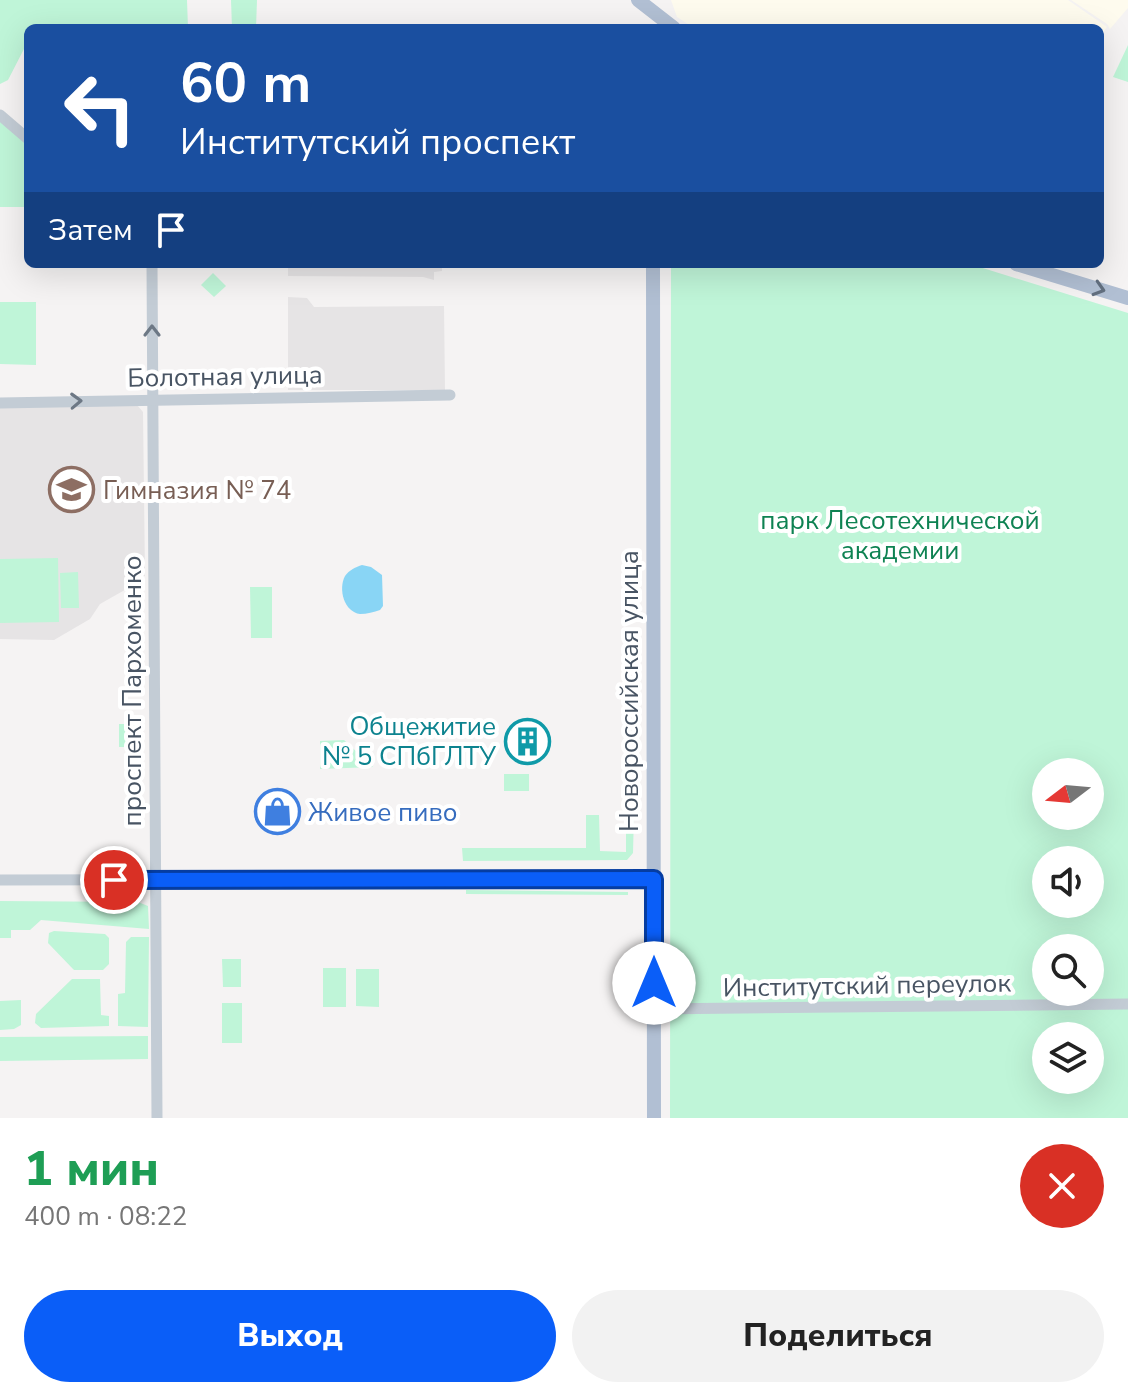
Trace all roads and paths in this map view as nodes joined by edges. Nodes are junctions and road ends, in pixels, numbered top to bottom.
1 (638, 0) edge
2 (653, 14) edge
3 (0, 115) edge
4 (24, 136) edge
5 (152, 268) edge
6 (653, 268) edge
7 (1029, 268) edge
8 (1128, 298) edge
9 (450, 395) dead end
10 (151, 399) junction
11 (0, 403) edge
12 (654, 879) junction
13 (0, 880) edge
14 (156, 880) junction
15 (1128, 1004) edge
16 (654, 1009) junction
17 (157, 1118) edge
18 (654, 1118) edge

1 - 2 main road
3 - 4 street
10 -> 5 street, проспект Пархоменко
6 - 12 main road, Новороссийская улица
7 -> 8 main road
9 - 10 street, Болотная улица
11 -> 10 street, Болотная улица
10 - 14 street, проспект Пархоменко
12 - 14 street
12 - 16 main road, Новороссийская улица
13 - 14 street
14 - 17 street, проспект Пархоменко
15 - 16 street, Институтский переулок
16 - 18 main road, Новороссийская улица

